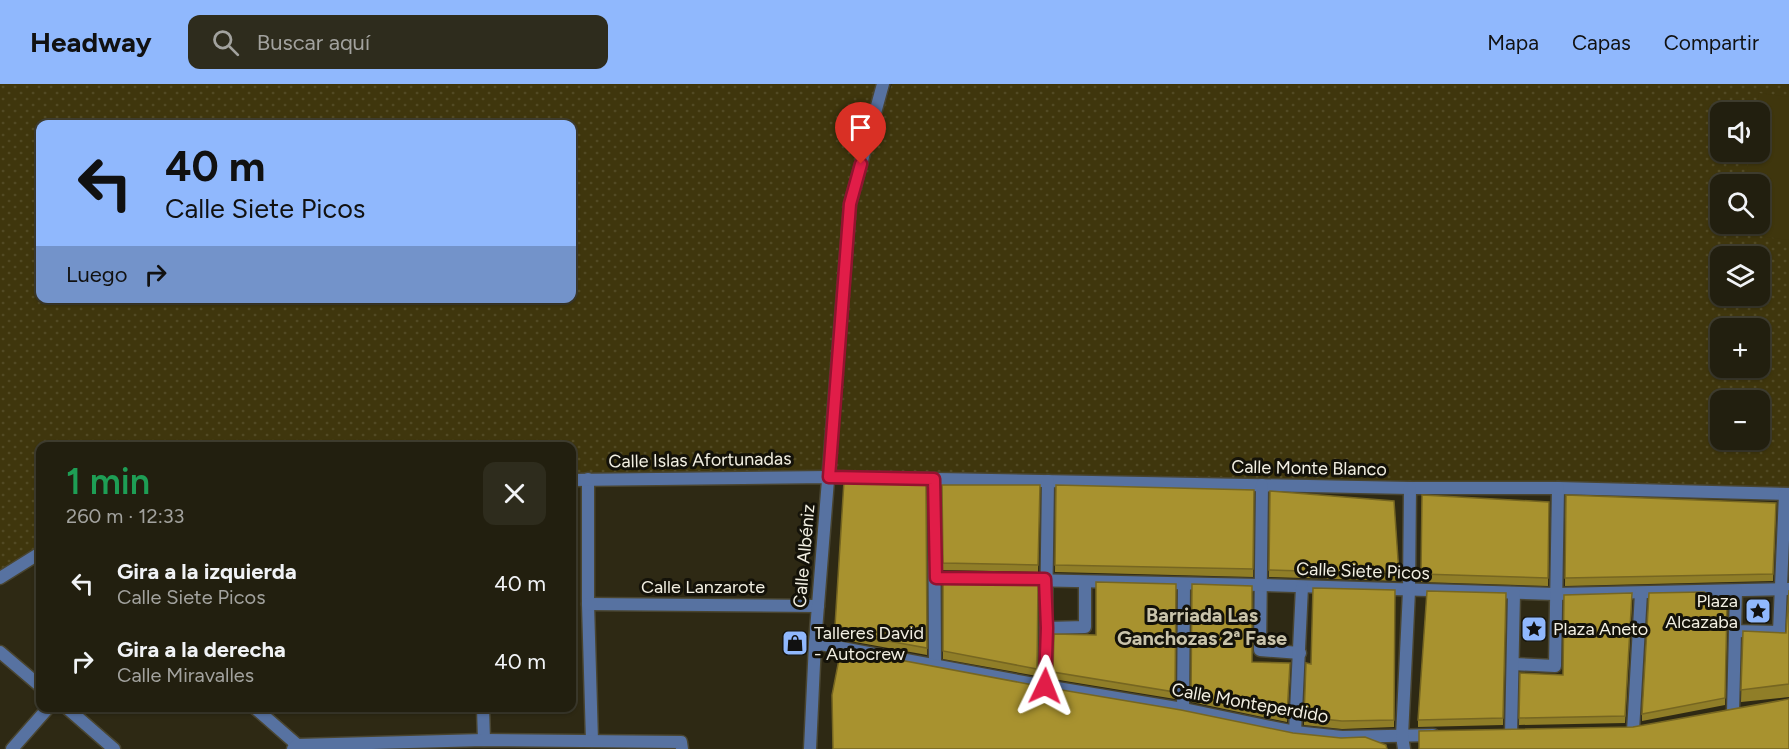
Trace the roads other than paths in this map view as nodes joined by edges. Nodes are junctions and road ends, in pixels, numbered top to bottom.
1 (883, 84) edge
2 (829, 477) junction
3 (588, 479) junction
4 (934, 479) junction
5 (576, 480) edge
6 (1048, 481) junction
7 (1262, 484) junction
8 (1410, 488) junction
9 (1558, 488) junction
10 (1787, 494) edge
11 (36, 556) edge
12 (0, 578) edge
13 (936, 578) junction
14 (1045, 579) junction
15 (1085, 582) junction
16 (1184, 584) junction
17 (1261, 585) junction
18 (1302, 587) junction
19 (1784, 590) edge
20 (1409, 591) junction
21 (1736, 591) junction
22 (1641, 592) junction
23 (1514, 593) junction
24 (1555, 594) junction
25 (588, 604) junction
26 (818, 606) junction
27 (1047, 628) junction
28 (1735, 631) junction
29 (815, 643) junction
30 (0, 652) edge
31 (1300, 653) junction
32 (1513, 664) junction
33 (935, 665) junction
34 (36, 683) edge
35 (1045, 686) junction
36 (1183, 709) junction
37 (44, 712) edge
38 (72, 712) edge
39 (259, 712) edge
40 (483, 712) edge
41 (1733, 712) edge
42 (1633, 730) edge
43 (1295, 732) junction
44 (1511, 734) edge
45 (1445, 735) edge
46 (1402, 736) junction
47 (484, 740) junction
48 (592, 741) junction
49 (681, 745) edge
50 (297, 748) edge
51 (12, 749) edge
52 (114, 749) edge
53 (810, 749) edge
54 (1404, 749) edge

1 - 2 street, Calle Albéniz
2 - 3 street, Calle Islas Afortunadas
2 - 4 street, Calle Monte Blanco
2 - 26 street, Calle Albéniz
3 - 5 street, Calle Islas Afortunadas
3 - 25 street
4 - 6 street, Calle Monte Blanco
4 - 13 street
6 - 7 street, Calle Monte Blanco
6 - 14 street
7 - 8 street, Calle Monte Blanco
7 - 17 street
8 - 9 street, Calle Monte Blanco
8 - 20 street
9 - 10 street, Calle Monte Blanco
9 - 24 street
10 - 19 street
11 - 12 street
13 - 14 street, Calle Siete Picos
13 - 33 street
14 - 15 street, Calle Siete Picos
14 - 27 street
15 - 16 street, Calle Siete Picos
15 - 27 street
16 - 17 street, Calle Siete Picos
16 - 36 street
17 - 18 street, Calle Siete Picos
17 - 31 street
18 - 20 street, Calle Siete Picos
18 - 31 street
19 - 21 street, Calle Siete Picos
19 - 28 street
20 - 23 street, Calle Siete Picos
20 - 46 street
21 - 22 street, Calle Siete Picos
21 - 28 street
22 - 24 street, Calle Siete Picos
22 - 42 street
23 - 24 street, Calle Siete Picos
23 - 32 street
24 - 32 street
25 - 26 street, Calle Lanzarote
25 - 48 street
26 - 29 street, Calle Albéniz
27 - 35 street
28 - 41 street
29 - 33 street, Calle Monteperdido
29 - 53 street, Calle Albéniz
30 - 34 street
31 - 43 street
32 - 44 street
33 - 35 street, Calle Monteperdido
35 - 36 street, Calle Monteperdido
36 - 43 street, Calle Monteperdido
37 - 51 street
38 - 52 street
39 - 50 street
40 - 47 street
43 - 46 street, Calle Monteperdido
45 - 46 street, Calle Monteperdido
46 - 54 street
47 - 48 street
47 - 50 street
48 - 49 street

